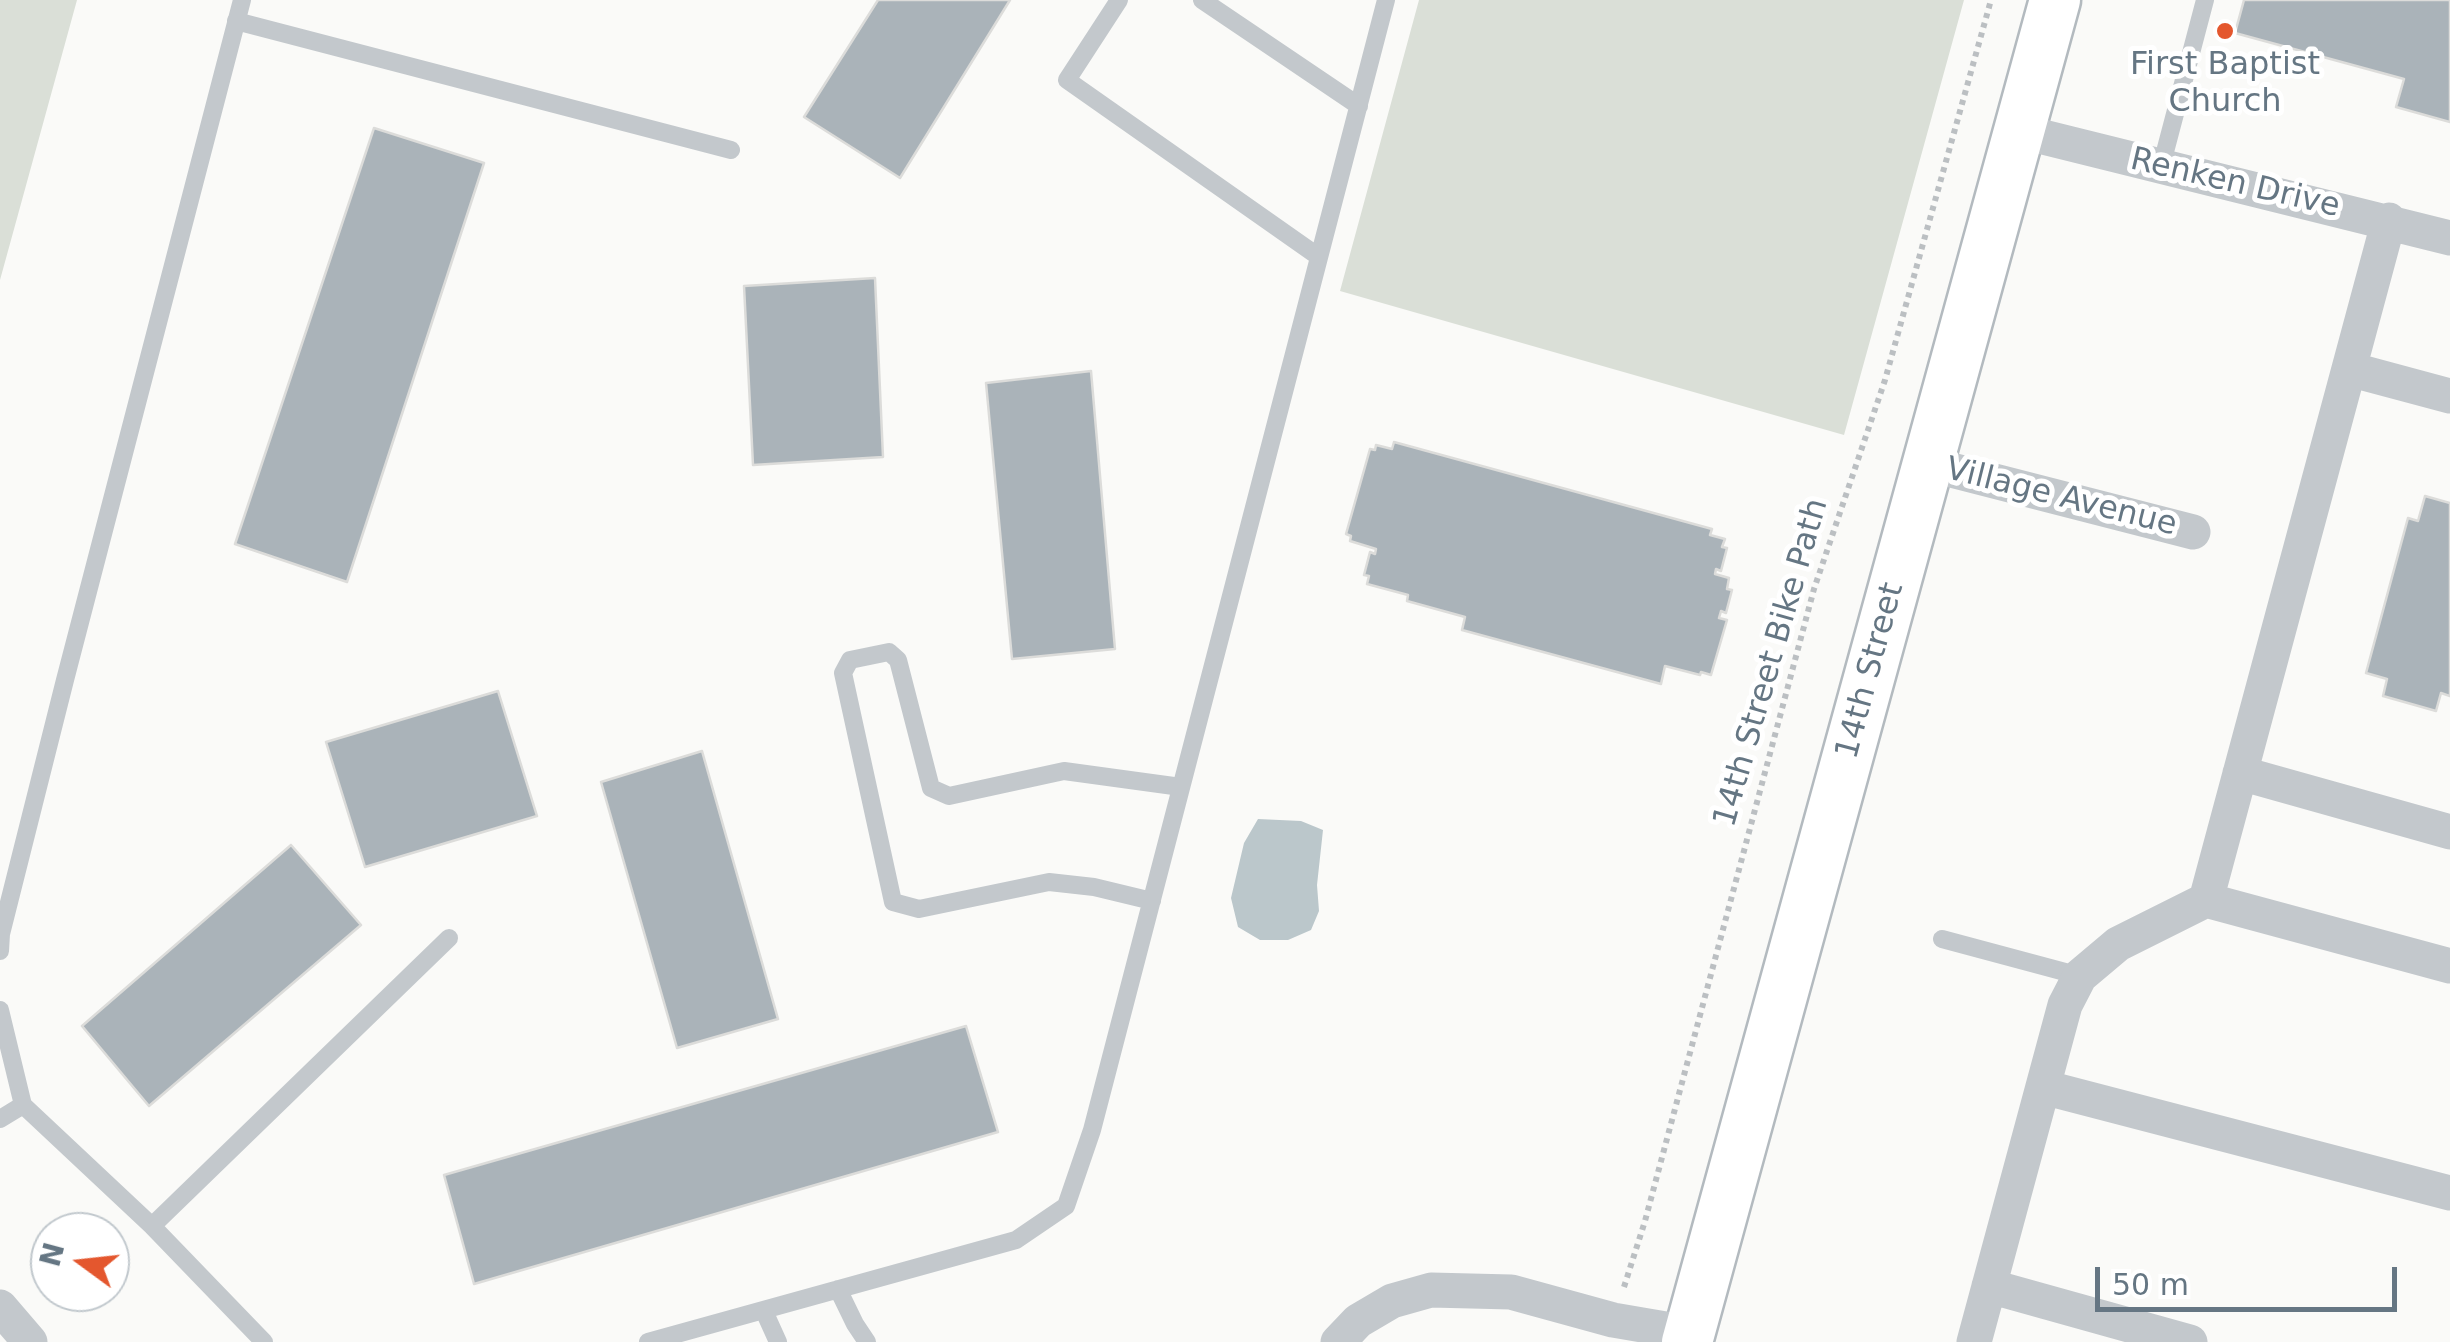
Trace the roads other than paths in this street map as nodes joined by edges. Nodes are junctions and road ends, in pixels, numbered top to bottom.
1 (242, 0) edge
2 (1119, 0) edge
3 (1202, 0) edge
4 (1386, 0) edge
5 (2055, 0) edge
6 (2205, 0) edge
7 (236, 21) junction
8 (1359, 106) junction
9 (2019, 131) junction
10 (731, 150) dead end
11 (2161, 167) junction
12 (2389, 220) junction
13 (2450, 238) edge
14 (1320, 256) junction
15 (2349, 369) junction
16 (2450, 396) edge
17 (1928, 464) junction
18 (2194, 532) dead end
19 (2240, 773) junction
20 (1182, 787) junction
21 (2450, 832) edge
22 (2206, 900) junction
23 (1152, 901) junction
24 (449, 938) dead end
25 (1942, 939) dead end
26 (0, 952) edge
27 (2450, 966) edge
28 (2080, 976) junction
29 (0, 1010) edge
30 (2043, 1087) junction
31 (22, 1105) junction
32 (0, 1119) edge
33 (2450, 1192) edge
34 (152, 1226) junction
35 (1988, 1286) junction
36 (838, 1289) junction
37 (0, 1307) edge
38 (764, 1310) junction
39 (1688, 1337) edge
40 (676, 1338) edge
41 (30, 1342) edge
42 (264, 1342) edge
43 (648, 1342) edge
44 (778, 1342) edge
45 (867, 1342) edge
46 (1338, 1342) edge
47 (1974, 1342) edge
48 (2190, 1342) edge

1 - 7 lane
2 - 14 lane
3 - 8 lane
4 - 8 lane
5 - 9 street, 14th Street
6 - 11 lane
7 - 10 lane
7 - 26 lane
8 - 14 lane
9 - 11 street, Renken Drive
9 - 17 street, 14th Street
11 - 12 street, Renken Drive
12 - 13 street, Renken Drive
12 - 15 street
14 - 20 lane
15 - 16 street
15 - 19 street
17 - 18 street, Village Avenue
17 - 39 street, 14th Street
19 - 21 street
19 - 22 street
20 - 23 lane
20 - 23 lane
22 - 27 street
22 - 28 street
23 - 36 lane
24 - 34 lane
25 - 28 lane
28 - 30 street
29 - 31 lane
30 - 33 street
30 - 35 street
31 - 32 lane
31 - 34 lane
34 - 42 lane
35 - 47 street
35 - 48 street
36 - 38 lane
36 - 45 lane
37 - 41 street
38 - 40 lane
38 - 44 lane
39 - 46 street
40 - 43 lane

